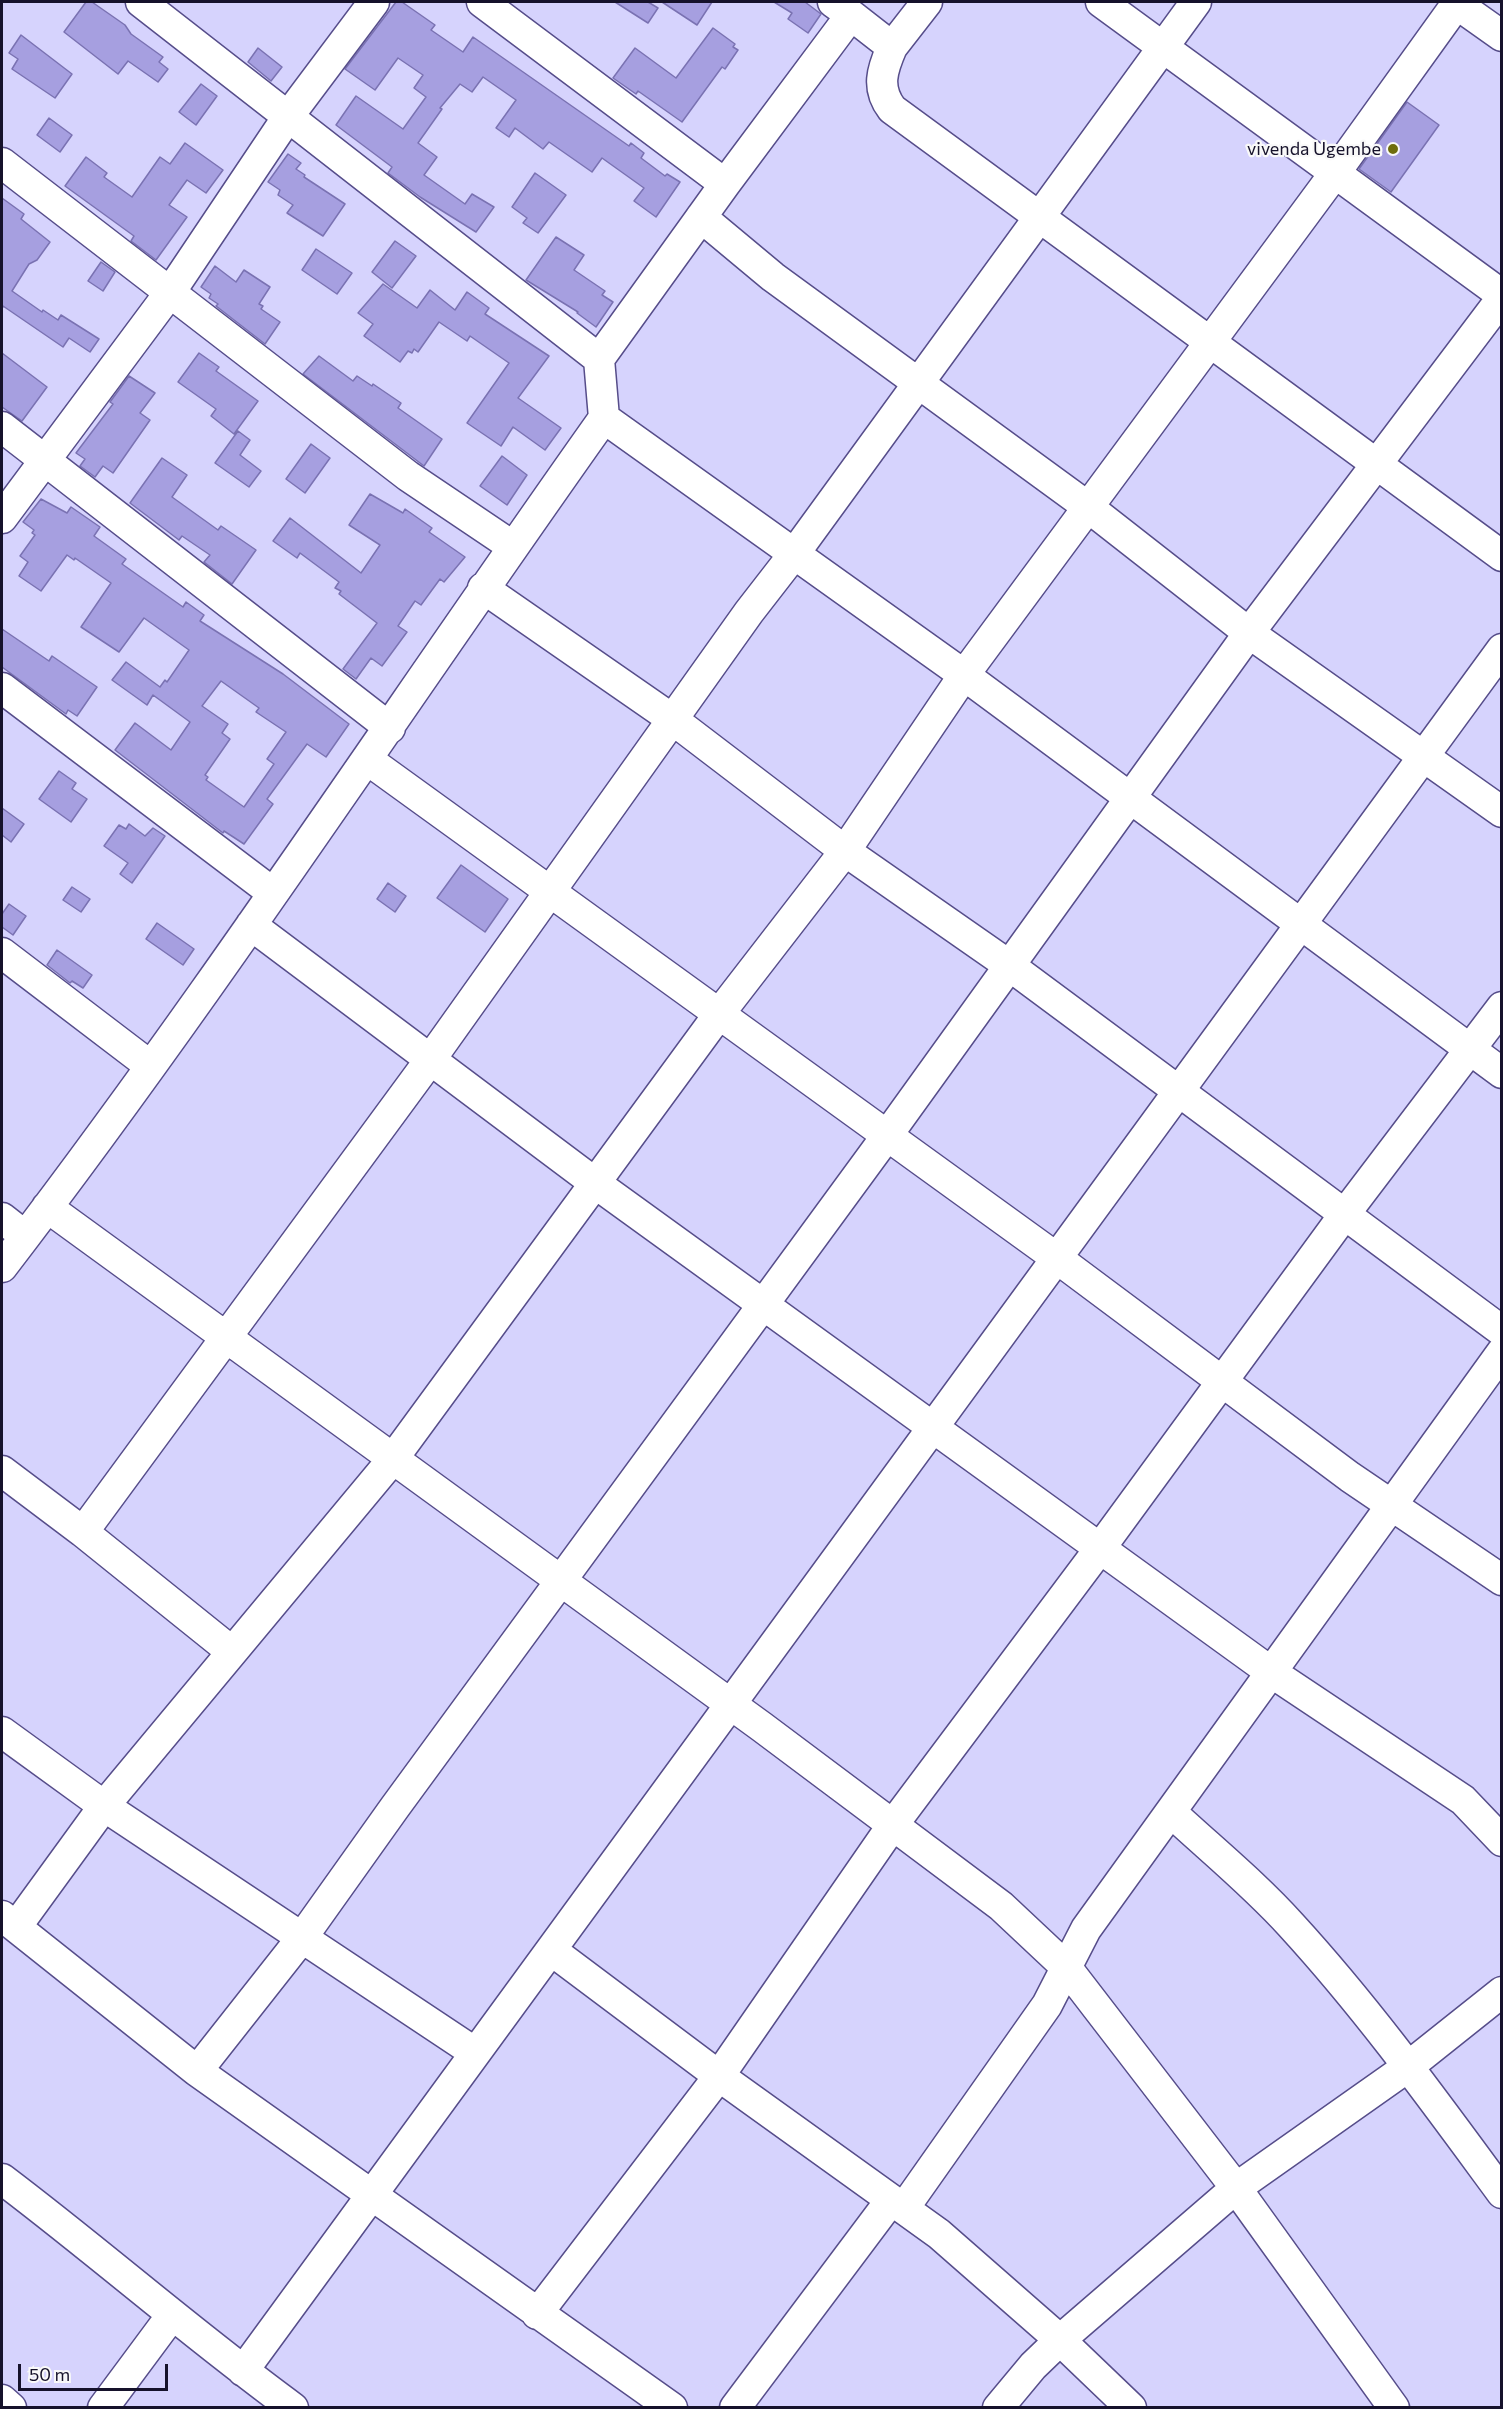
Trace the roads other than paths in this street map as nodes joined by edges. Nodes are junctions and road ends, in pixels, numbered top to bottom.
1 (141, 2) edge
2 (374, 2) edge
3 (482, 2) edge
4 (927, 2) edge
5 (1101, 2) edge
6 (1196, 2) edge
7 (1456, 2) edge
8 (842, 8) edge
9 (1502, 36) edge
10 (1163, 46) junction
11 (892, 47) junction
12 (288, 118) junction
13 (2, 163) edge
14 (1335, 173) junction
15 (725, 184) junction
16 (1039, 216) junction
17 (701, 217) junction
18 (171, 291) junction
19 (1502, 297) edge
20 (1210, 342) junction
21 (599, 359) junction
22 (917, 384) junction
23 (604, 418) junction
24 (2, 427) edge
25 (44, 461) junction
26 (1375, 464) junction
27 (1088, 507) junction
28 (2, 518) edge
29 (512, 546) junction
30 (794, 554) junction
31 (1502, 556) edge
32 (483, 588) junction
33 (1249, 633) junction
34 (1502, 649) edge
35 (964, 675) junction
36 (2, 688) edge
37 (672, 719) junction
38 (390, 728) junction
39 (1423, 757) junction
40 (368, 760) junction
41 (1130, 797) junction
42 (1502, 812) edge
43 (845, 851) junction
44 (550, 890) junction
45 (273, 893) junction
46 (1301, 923) junction
47 (251, 925) junction
48 (2, 953) edge
49 (1010, 966) junction
50 (1502, 1008) edge
51 (719, 1014) junction
52 (1471, 1050) junction
53 (430, 1060) junction
54 (149, 1065) junction
55 (1502, 1073) edge
56 (1178, 1092) junction
57 (886, 1137) junction
58 (595, 1183) junction
59 (47, 1207) junction
60 (1344, 1215) junction
61 (2, 1218) edge
62 (26, 1236) junction
63 (1058, 1259) junction
64 (2, 1267) edge
65 (765, 1304) junction
66 (1502, 1331) edge
67 (227, 1337) junction
68 (1502, 1352) edge
69 (1223, 1382) junction
70 (933, 1427) junction
71 (392, 1460) junction
72 (2, 1471) edge
73 (1390, 1505) junction
74 (83, 1532) junction
75 (1101, 1547) junction
76 (1502, 1580) edge
77 (560, 1581) junction
78 (231, 1651) junction
79 (1271, 1672) junction
80 (731, 1706) junction
81 (2, 1732) edge
82 (104, 1806) junction
83 (1172, 1813) junction
84 (892, 1826) junction
85 (1502, 1841) edge
86 (9, 1921) edge
87 (301, 1939) junction
88 (552, 1950) junction
89 (1066, 1967) junction
90 (1502, 1992) edge
91 (474, 2052) junction
92 (1408, 2066) junction
93 (197, 2071) junction
94 (719, 2076) junction
95 (2, 2179) edge
96 (1236, 2188) junction
97 (1502, 2193) edge
98 (370, 2194) junction
99 (898, 2204) junction
100 (537, 2313) junction
101 (172, 2315) junction
102 (1060, 2340) junction
103 (243, 2371) junction
104 (2, 2400) edge
105 (11, 2408) edge
106 (102, 2408) edge
107 (293, 2408) edge
108 (672, 2408) edge
109 (735, 2408) edge
110 (998, 2408) edge
111 (1131, 2408) edge
112 (1395, 2408) edge

1 - 12 street
2 - 12 street
3 - 15 street
4 - 11 street
5 - 10 street
6 - 10 street
7 - 9 street
7 - 14 street
8 - 11 street
8 - 15 street
10 - 14 street
10 - 16 street
11 - 16 street
12 - 18 street
12 - 21 street
13 - 18 street
14 - 19 street
14 - 20 street
15 - 17 street
16 - 20 street
16 - 22 street
17 - 21 street
17 - 22 street
18 - 25 street
18 - 29 street
19 - 26 street
20 - 26 street
20 - 27 street
21 - 23 street
22 - 27 street
22 - 30 street
23 - 29 street
23 - 30 street
24 - 25 street
25 - 28 street
25 - 38 street
26 - 31 street
26 - 33 street
27 - 33 street
27 - 35 street
29 - 32 street
30 - 35 street
30 - 37 street
32 - 37 street
32 - 38 street
33 - 39 street
33 - 41 street
34 - 39 street
35 - 41 street
35 - 43 street
36 - 45 street
37 - 43 street
37 - 44 street
38 - 40 street
39 - 42 street
39 - 46 street
40 - 44 street
40 - 45 street
41 - 46 street
41 - 49 street
43 - 49 street
43 - 51 street
44 - 51 street
44 - 53 street
45 - 47 street
46 - 52 street
46 - 56 street
47 - 53 street
47 - 54 street
48 - 54 street
49 - 56 street
49 - 57 street
50 - 52 street
51 - 57 street
51 - 58 street
52 - 55 street
52 - 60 street
53 - 58 street
53 - 67 street
54 - 59 street
56 - 60 street
56 - 63 street
57 - 63 street
57 - 65 street
58 - 65 street
58 - 71 street
59 - 62 street
59 - 67 street
60 - 66 street
60 - 69 street
61 - 62 street
62 - 64 street
63 - 69 street
63 - 70 street
65 - 70 street
65 - 77 street
67 - 71 street
67 - 74 street
68 - 73 street
69 - 73 street
69 - 75 street
70 - 75 street
70 - 80 street
71 - 77 street
71 - 78 street
72 - 74 street
73 - 76 street
73 - 79 street
74 - 78 street
75 - 79 street
75 - 84 street
77 - 80 street
77 - 87 street
78 - 82 street
79 - 83 street
79 - 85 street
80 - 84 street
80 - 88 street
81 - 82 street
82 - 86 street
82 - 87 street
83 - 89 street
83 - 92 street
84 - 89 street
84 - 94 street
86 - 93 street
87 - 91 street
87 - 93 street
88 - 91 street
88 - 94 street
89 - 96 street
89 - 99 street
90 - 92 street
91 - 98 street
92 - 96 street
92 - 97 street
93 - 98 street
94 - 99 street
94 - 100 street
95 - 101 street
96 - 102 street
96 - 112 street
98 - 100 street
98 - 103 street
99 - 102 street
99 - 109 street
100 - 108 street
101 - 103 street
101 - 106 street
102 - 110 street
102 - 111 street
103 - 107 street
104 - 105 street

